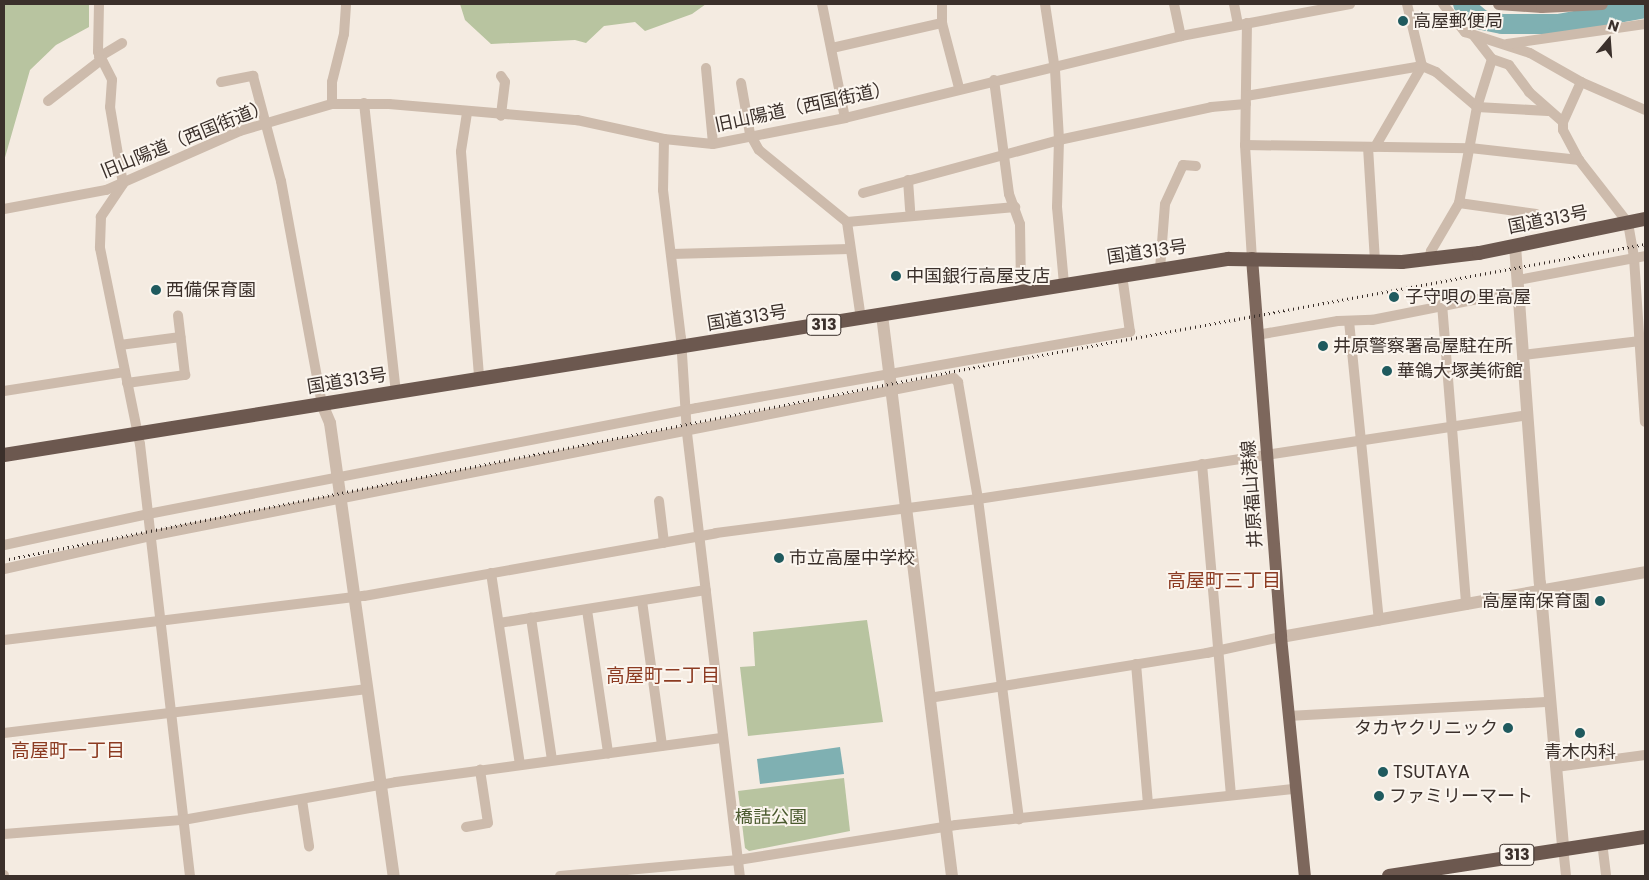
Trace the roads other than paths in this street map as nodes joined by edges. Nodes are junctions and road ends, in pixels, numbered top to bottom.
1 (98, 4) edge
2 (346, 4) edge
3 (822, 4) edge
4 (942, 4) edge
5 (1045, 4) edge
6 (1174, 4) edge
7 (1234, 4) edge
8 (1350, 4) edge
9 (1407, 4) edge
10 (1443, 4) edge
11 (1499, 4) edge
12 (1602, 4) edge
13 (942, 23) junction
14 (1243, 24) junction
15 (1645, 24) edge
16 (1181, 36) junction
17 (1474, 36) junction
18 (122, 42) dead end
19 (1507, 44) junction
20 (832, 48) junction
21 (100, 59) junction
22 (1492, 59) junction
23 (1053, 66) junction
24 (1422, 66) junction
25 (706, 68) dead end
26 (501, 76) dead end
27 (994, 80) junction
28 (221, 82) dead end
29 (1581, 82) junction
30 (741, 83) dead end
31 (959, 88) junction
32 (1246, 100) junction
33 (48, 101) dead end
34 (364, 103) junction
35 (332, 104) junction
36 (1477, 107) junction
37 (1645, 110) edge
38 (1548, 111) junction
39 (466, 113) junction
40 (501, 116) junction
41 (845, 118) junction
42 (264, 122) junction
43 (1563, 122) junction
44 (751, 138) junction
45 (664, 139) junction
46 (1058, 140) junction
47 (713, 144) junction
48 (1245, 145) junction
49 (1372, 147) junction
50 (1470, 148) junction
51 (1006, 155) junction
52 (1580, 160) junction
53 (1196, 166) dead end
54 (908, 180) junction
55 (123, 184) junction
56 (863, 193) dead end
57 (1459, 203) junction
58 (1015, 207) junction
59 (4, 209) edge
60 (910, 210) dead end
61 (1536, 214) dead end
62 (1645, 219) edge
63 (847, 222) junction
64 (1628, 223) junction
65 (1515, 246) junction
66 (849, 249) junction
67 (671, 254) junction
68 (1645, 256) edge
69 (1252, 258) junction
70 (1634, 258) junction
71 (1429, 259) junction
72 (1374, 263) junction
73 (1160, 269) junction
74 (1122, 275) junction
75 (1064, 284) junction
76 (1518, 285) junction
77 (1021, 291) junction
78 (1442, 304) junction
79 (178, 315) dead end
80 (882, 315) junction
81 (861, 319) junction
82 (1350, 321) junction
83 (1642, 322) edge
84 (1257, 335) junction
85 (180, 336) junction
86 (1640, 341) junction
87 (120, 345) junction
88 (680, 348) junction
89 (1523, 355) junction
90 (125, 372) junction
91 (889, 373) junction
92 (479, 378) junction
93 (127, 383) junction
94 (4, 391) edge
95 (396, 392) junction
96 (891, 392) junction
97 (1645, 402) edge
98 (322, 404) junction
99 (686, 410) junction
100 (1528, 415) junction
101 (1645, 422) edge
102 (1452, 425) junction
103 (687, 433) junction
104 (138, 435) junction
105 (1361, 439) junction
106 (1266, 453) junction
107 (4, 455) edge
108 (1202, 464) junction
109 (338, 478) junction
110 (978, 499) junction
111 (341, 500) junction
112 (659, 500) dead end
113 (905, 509) junction
114 (148, 514) junction
115 (150, 536) junction
116 (700, 536) junction
117 (664, 543) junction
118 (4, 545) edge
119 (4, 569) edge
120 (1645, 572) edge
121 (491, 573) junction
122 (706, 590) junction
123 (1541, 592) junction
124 (355, 597) junction
125 (642, 601) junction
126 (1466, 605) junction
127 (587, 610) junction
128 (531, 618) junction
129 (162, 620) junction
130 (1378, 621) junction
131 (499, 623) junction
132 (1281, 637) junction
133 (4, 640) edge
134 (1219, 649) junction
135 (1136, 664) junction
136 (1001, 686) junction
137 (367, 689) junction
138 (929, 698) junction
139 (1550, 702) junction
140 (172, 715) junction
141 (1288, 716) junction
142 (4, 733) edge
143 (723, 738) junction
144 (662, 746) junction
145 (608, 753) junction
146 (1645, 755) edge
147 (552, 760) junction
148 (520, 764) junction
149 (1556, 767) junction
150 (480, 770) junction
151 (382, 785) junction
152 (1295, 790) junction
153 (1231, 794) junction
154 (302, 800) junction
155 (1148, 803) junction
156 (1019, 819) junction
157 (183, 820) junction
158 (946, 826) junction
159 (466, 827) dead end
160 (4, 834) edge
161 (1642, 834) edge
162 (1602, 842) junction
163 (309, 846) dead end
164 (1563, 847) junction
165 (738, 860) junction
166 (190, 876) edge
167 (394, 876) edge
168 (560, 876) edge
169 (740, 876) edge
170 (952, 876) edge
171 (1305, 876) edge
172 (1389, 876) edge
173 (1566, 876) edge
174 (1606, 876) edge

1 - 21 street
2 - 35 street
3 - 20 street
4 - 13 street
5 - 23 street
6 - 16 street
7 - 14 street
8 - 14 street, 旧山陽道（西国街道）
9 - 24 street
10 - 17 street
11 - 12 main road
13 - 20 street
13 - 31 street
14 - 16 street, 旧山陽道（西国街道）
14 - 32 street
15 - 19 street
16 - 23 street, 旧山陽道（西国街道）
17 - 19 street
17 - 22 street
18 - 21 street
19 - 29 street
20 - 41 street
21 - 33 street
21 - 55 street
22 - 36 street
22 - 38 street
23 - 27 street, 旧山陽道（西国街道）
23 - 46 street
24 - 32 street
24 - 36 street
24 - 49 street
25 - 47 street
26 - 40 street
27 - 31 street, 旧山陽道（西国街道）
27 - 51 street
28 - 42 street
29 - 37 street
29 - 43 street
30 - 44 street
31 - 41 street, 旧山陽道（西国街道）
32 - 46 street
32 - 48 street
34 - 35 street, 旧山陽道（西国街道）
34 - 39 street, 旧山陽道（西国街道）
34 - 95 street
35 - 42 street, 旧山陽道（西国街道）
36 - 38 street
36 - 50 street
38 - 43 street
39 - 40 street, 旧山陽道（西国街道）
39 - 92 street
40 - 45 street, 旧山陽道（西国街道）
41 - 44 street, 旧山陽道（西国街道）
42 - 55 street, 旧山陽道（西国街道）
42 - 98 street
43 - 52 street
44 - 47 street, 旧山陽道（西国街道）
44 - 63 street
45 - 47 street, 旧山陽道（西国街道）
45 - 67 street
46 - 51 street
46 - 75 street
48 - 49 street
48 - 69 street
49 - 50 street
49 - 72 street
50 - 52 street
50 - 57 street
51 - 54 street
51 - 58 street
52 - 64 street
53 - 73 street
54 - 56 street
54 - 60 street
55 - 59 street, 旧山陽道（西国街道）
55 - 87 street
57 - 61 street
57 - 71 street
58 - 63 street
58 - 77 street
62 - 64 highway, 国道313号 / 313
63 - 66 street
64 - 65 highway, 国道313号 / 313
64 - 70 street
65 - 71 highway, 国道313号 / 313
65 - 76 street
66 - 67 street
66 - 81 street
67 - 88 street
68 - 70 street
69 - 72 highway, 国道313号 / 313
69 - 73 highway, 国道313号 / 313
69 - 84 main road, 井原福山港線
70 - 76 street
70 - 83 street
71 - 72 highway, 国道313号 / 313
73 - 74 highway, 国道313号 / 313
74 - 75 highway, 国道313号 / 313
74 - 91 street
75 - 77 highway, 国道313号 / 313
76 - 78 street
76 - 89 street
77 - 80 highway, 国道313号 / 313
78 - 82 street
78 - 102 street
79 - 85 street
80 - 81 highway, 国道313号 / 313
80 - 91 street
81 - 88 highway, 国道313号 / 313
82 - 84 street
82 - 105 street
83 - 86 street
84 - 106 main road, 井原福山港線
85 - 87 street
85 - 93 street
86 - 89 street
86 - 97 street
87 - 90 street
88 - 92 highway, 国道313号 / 313
88 - 99 street
89 - 100 street
90 - 93 street
90 - 94 street
91 - 96 street
91 - 99 street
92 - 95 highway, 国道313号 / 313
93 - 104 street
95 - 98 highway, 国道313号 / 313
96 - 103 street
96 - 110 street
96 - 113 street
97 - 101 street
98 - 104 highway, 国道313号 / 313
98 - 109 street
99 - 103 street
99 - 109 street
100 - 102 street
100 - 123 street
102 - 105 street
102 - 126 street
103 - 111 street
103 - 116 street
104 - 107 highway, 国道313号 / 313
104 - 114 street
105 - 106 street
105 - 130 street
106 - 108 street
106 - 132 main road, 井原福山港線
108 - 110 street
108 - 134 street
109 - 111 street
109 - 114 street
110 - 113 street
110 - 136 street
111 - 115 street
111 - 124 street
112 - 117 street
113 - 116 street
113 - 138 street
114 - 115 street
114 - 118 street
115 - 119 street
115 - 129 street
116 - 117 street
116 - 122 street
117 - 121 street
120 - 123 street
121 - 124 street
121 - 131 street
122 - 125 street
122 - 143 street
123 - 126 street
123 - 139 street
124 - 129 street
124 - 137 street
125 - 127 street
125 - 144 street
126 - 130 street
127 - 128 street
127 - 145 street
128 - 131 street
128 - 147 street
129 - 133 street
129 - 140 street
130 - 132 street
131 - 148 street
132 - 134 street
132 - 141 main road, 井原福山港線
134 - 135 street
134 - 153 street
135 - 136 street
135 - 155 street
136 - 138 street
136 - 156 street
137 - 140 street
137 - 151 street
138 - 158 street
139 - 141 street
139 - 149 street
140 - 142 street
140 - 157 street
141 - 152 main road, 井原福山港線
143 - 144 street
143 - 165 street
144 - 145 street
145 - 147 street
146 - 149 street
147 - 148 street
148 - 150 street
149 - 164 street
150 - 151 street
150 - 159 street
151 - 154 street
151 - 167 street
152 - 153 street
152 - 171 main road, 井原福山港線
153 - 155 street
154 - 157 street
154 - 163 street
155 - 156 street
156 - 158 street
157 - 160 street
157 - 166 street
158 - 165 street
158 - 170 street
161 - 162 highway, 313
162 - 164 highway, 313
162 - 174 street
164 - 172 highway, 313
164 - 173 street
165 - 168 street
165 - 169 street

